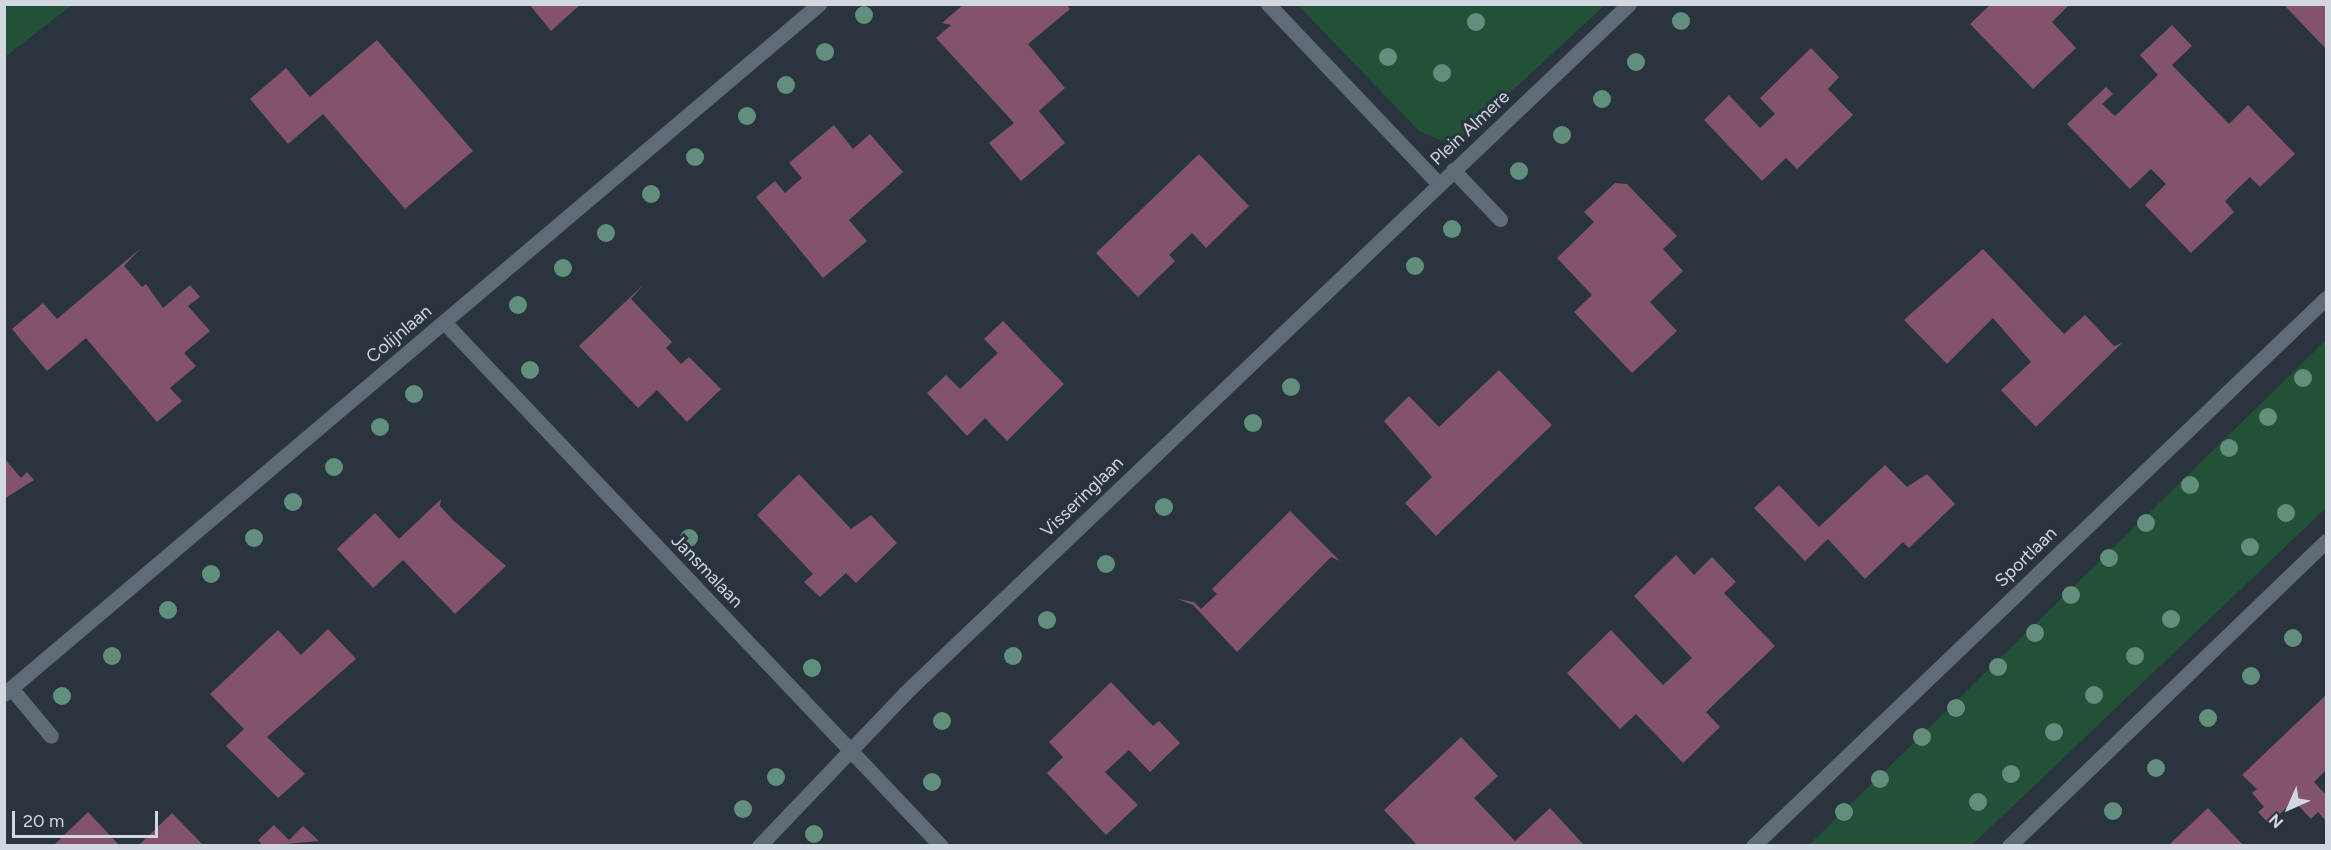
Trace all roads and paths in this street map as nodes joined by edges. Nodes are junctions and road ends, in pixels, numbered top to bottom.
1 (819, 4) edge
2 (1268, 4) edge
3 (1629, 4) edge
4 (1453, 170) junction
5 (1439, 184) junction
6 (1500, 219) dead end
7 (2326, 298) edge
8 (444, 322) junction
9 (2326, 541) edge
10 (8, 691) edge
11 (51, 736) dead end
12 (852, 751) junction
13 (759, 846) edge
14 (941, 846) edge
15 (1753, 846) edge
16 (2008, 846) edge

1 - 8 street, Colijnlaan
2 - 5 street, Plein Almere
3 - 4 street, Plein Almere
4 - 5 street, Plein Almere
4 - 6 street
5 - 12 street, Visseringlaan
7 - 15 street, Sportlaan
8 - 10 street, Colijnlaan
8 - 12 street, Jansmalaan
9 - 16 street
10 - 11 street
12 - 13 street, Visseringlaan
12 - 14 street, Jansmalaan

